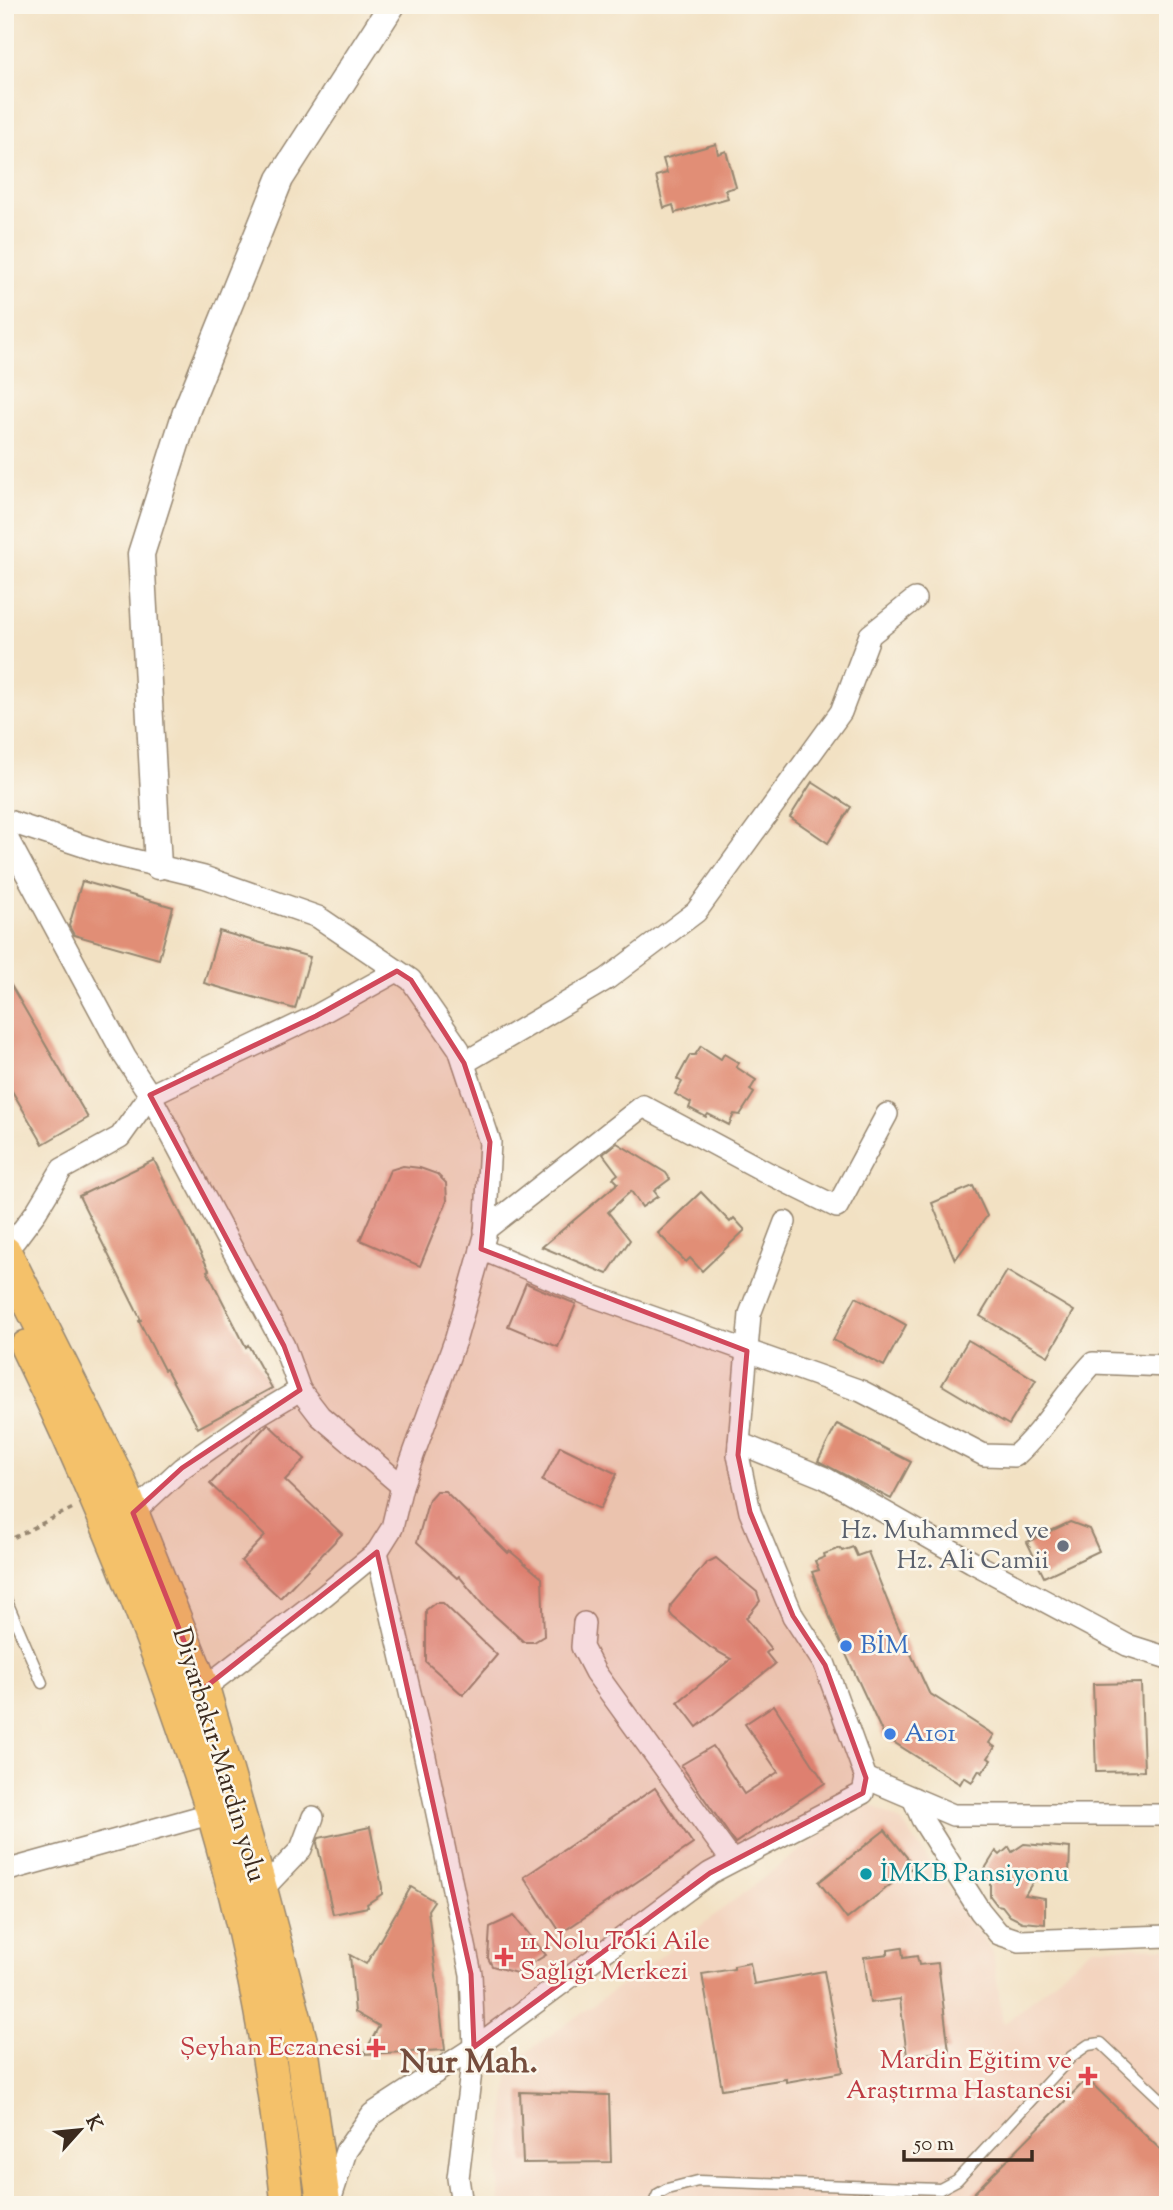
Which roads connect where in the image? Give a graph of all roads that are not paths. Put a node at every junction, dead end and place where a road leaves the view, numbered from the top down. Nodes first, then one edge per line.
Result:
1 (392, 5) edge
2 (915, 600) dead end
3 (5, 820) edge
4 (5, 834) edge
5 (158, 866) junction
6 (397, 971) junction
7 (464, 1063) junction
8 (150, 1094) junction
9 (887, 1114) dead end
10 (785, 1222) dead end
11 (483, 1239) junction
12 (5, 1251) edge
13 (5, 1304) edge
14 (747, 1351) junction
15 (1168, 1366) edge
16 (300, 1390) junction
17 (739, 1443) junction
18 (402, 1486) junction
19 (133, 1513) junction
20 (377, 1552) junction
21 (5, 1597) edge
22 (584, 1623) dead end
23 (1168, 1658) edge
24 (41, 1683) dead end
25 (203, 1689) junction
26 (866, 1778) junction
27 (913, 1798) junction
28 (213, 1812) junction
29 (1168, 1815) edge
30 (313, 1817) dead end
31 (733, 1861) junction
32 (5, 1871) edge
33 (261, 1891) junction
34 (1168, 1936) edge
35 (474, 2047) junction
36 (1168, 2106) edge
37 (288, 2205) edge
38 (326, 2205) edge
39 (462, 2205) edge
40 (653, 2205) edge

1 - 5 street
2 - 7 street
3 - 5 street
4 - 8 street
5 - 6 street
6 - 7 street
6 - 8 street
7 - 11 street
8 - 12 street
8 - 16 street
9 - 11 street
10 - 14 street
11 - 14 street
11 - 18 street
12 - 19 highway, Diyarbakır-Mardin yolu
13 - 28 highway, Diyarbakır-Mardin yolu
14 - 15 street
14 - 17 street
16 - 18 street
16 - 19 street
17 - 23 street
17 - 26 street
18 - 20 street
19 - 25 highway, Diyarbakır-Mardin yolu
20 - 25 street
20 - 35 street
21 - 24 lane
22 - 31 street
25 - 33 highway, Diyarbakır-Mardin yolu
26 - 27 street
26 - 31 street
27 - 29 street
27 - 34 street
28 - 32 street
28 - 37 highway, Diyarbakır-Mardin yolu
30 - 33 street
31 - 35 street
33 - 38 highway, Diyarbakır-Mardin yolu
35 - 38 street
35 - 39 street
36 - 40 lane

